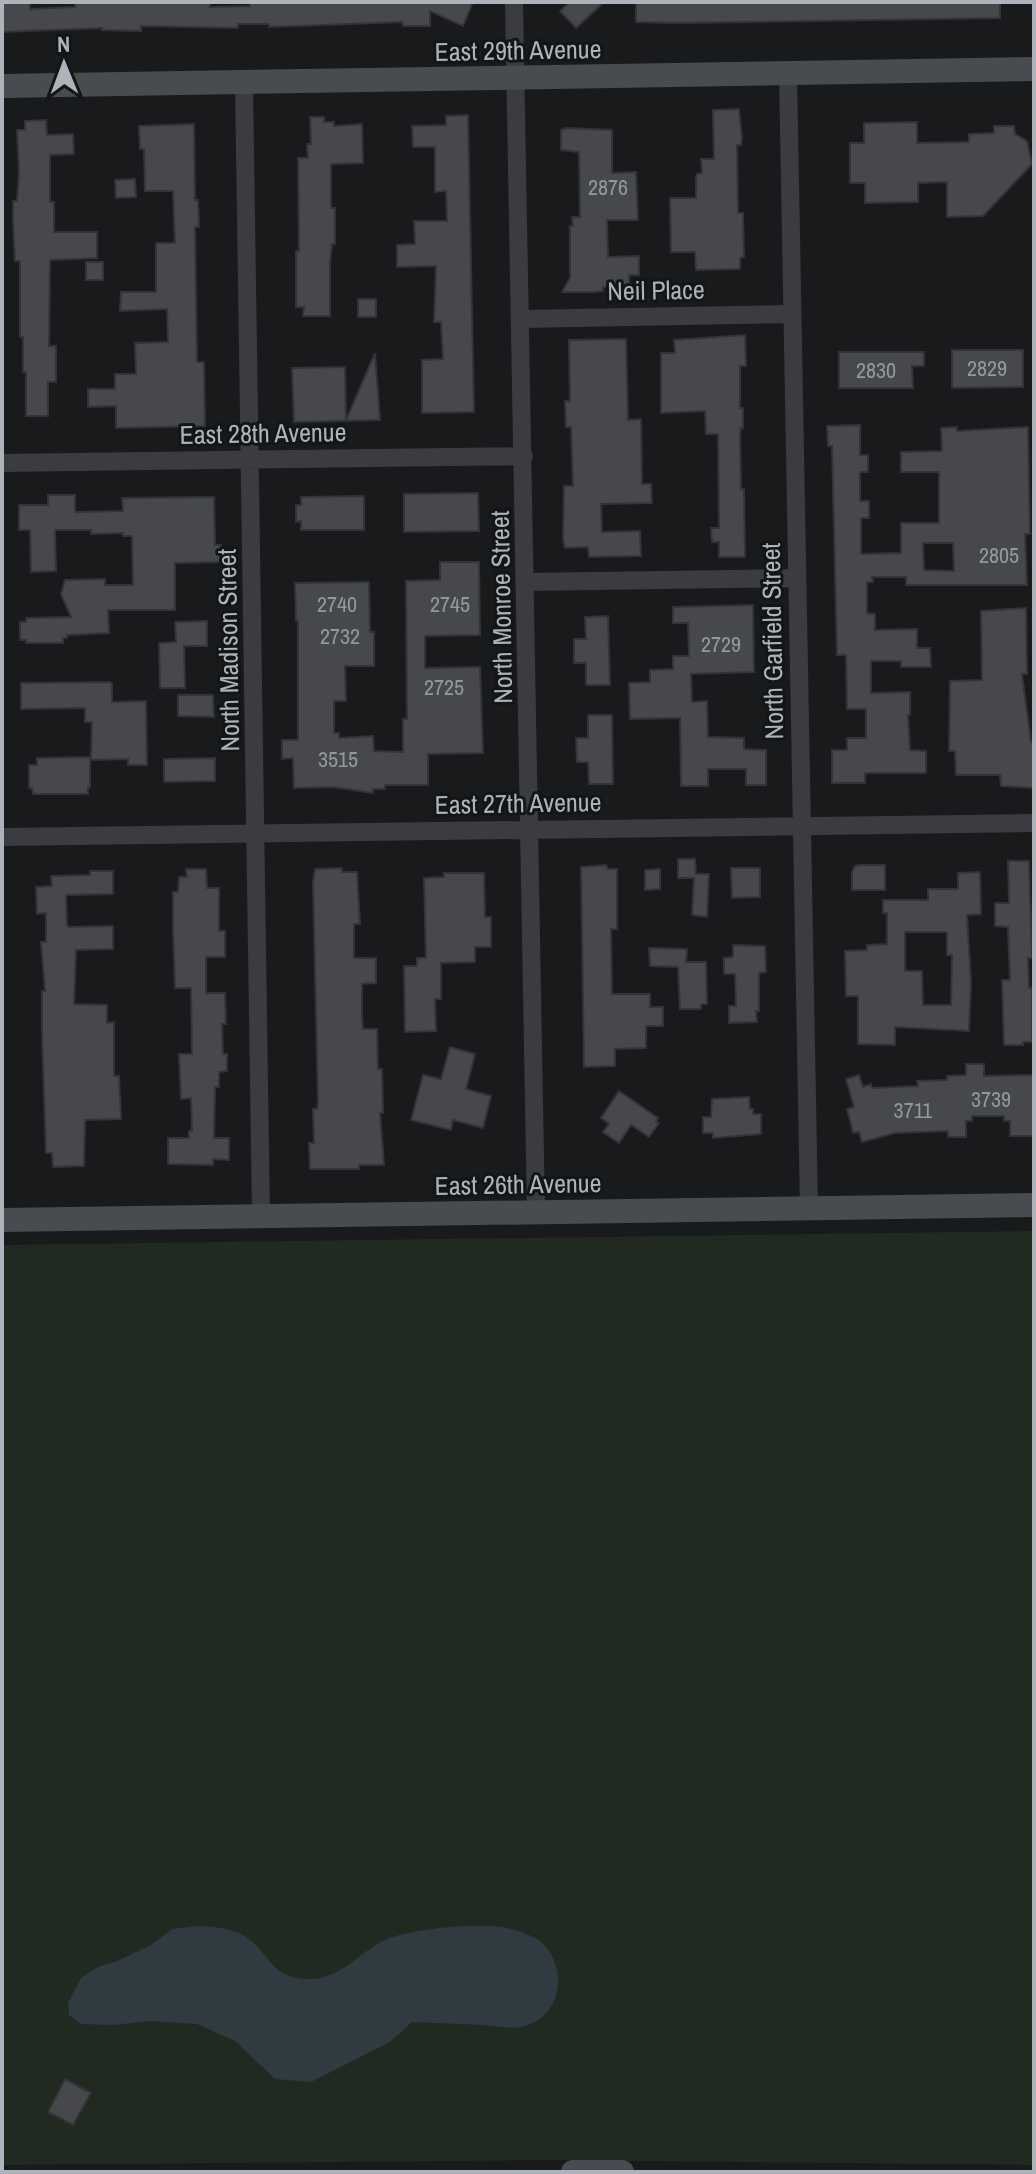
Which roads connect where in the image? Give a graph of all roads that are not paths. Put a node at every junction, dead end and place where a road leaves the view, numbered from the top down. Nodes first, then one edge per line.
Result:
1 (514, 2) edge
2 (1034, 69) edge
3 (788, 74) junction
4 (516, 78) junction
5 (244, 83) junction
6 (2, 86) edge
7 (792, 314) junction
8 (521, 319) junction
9 (524, 456) junction
10 (251, 459) junction
11 (2, 463) edge
12 (797, 578) junction
13 (526, 582) junction
14 (1034, 823) edge
15 (802, 825) junction
16 (530, 829) junction
17 (256, 834) junction
18 (2, 837) edge
19 (1034, 1205) edge
20 (809, 1208) junction
21 (536, 1212) junction
22 (261, 1216) junction
23 (2, 1220) edge
24 (573, 2172) edge
25 (622, 2172) edge

1 - 4 street, North Monroe Street
2 - 3 street, East 29th Avenue
3 - 4 street, East 29th Avenue
3 - 7 street, North Garfield Street
4 - 5 street, East 29th Avenue
4 - 8 street, North Monroe Street
5 - 6 street, East 29th Avenue
5 - 10 street, North Madison Street
7 - 8 street, Neil Place
7 - 12 street, North Garfield Street
8 - 9 street, North Monroe Street
9 - 10 street, East 28th Avenue
9 - 13 street, North Monroe Street
10 - 11 street, East 28th Avenue
10 - 17 street, North Madison Street
12 - 13 street
12 - 15 street, North Garfield Street
13 - 16 street, North Monroe Street
14 - 15 street, East 27th Avenue
15 - 16 street, East 27th Avenue
15 - 20 street, North Garfield Street
16 - 17 street, East 27th Avenue
16 - 21 street, North Monroe Street
17 - 18 street, East 27th Avenue
17 - 22 street, North Madison Street
19 - 20 street, East 26th Avenue
20 - 21 street, East 26th Avenue
21 - 22 street, East 26th Avenue
22 - 23 street, East 26th Avenue
24 - 25 street

